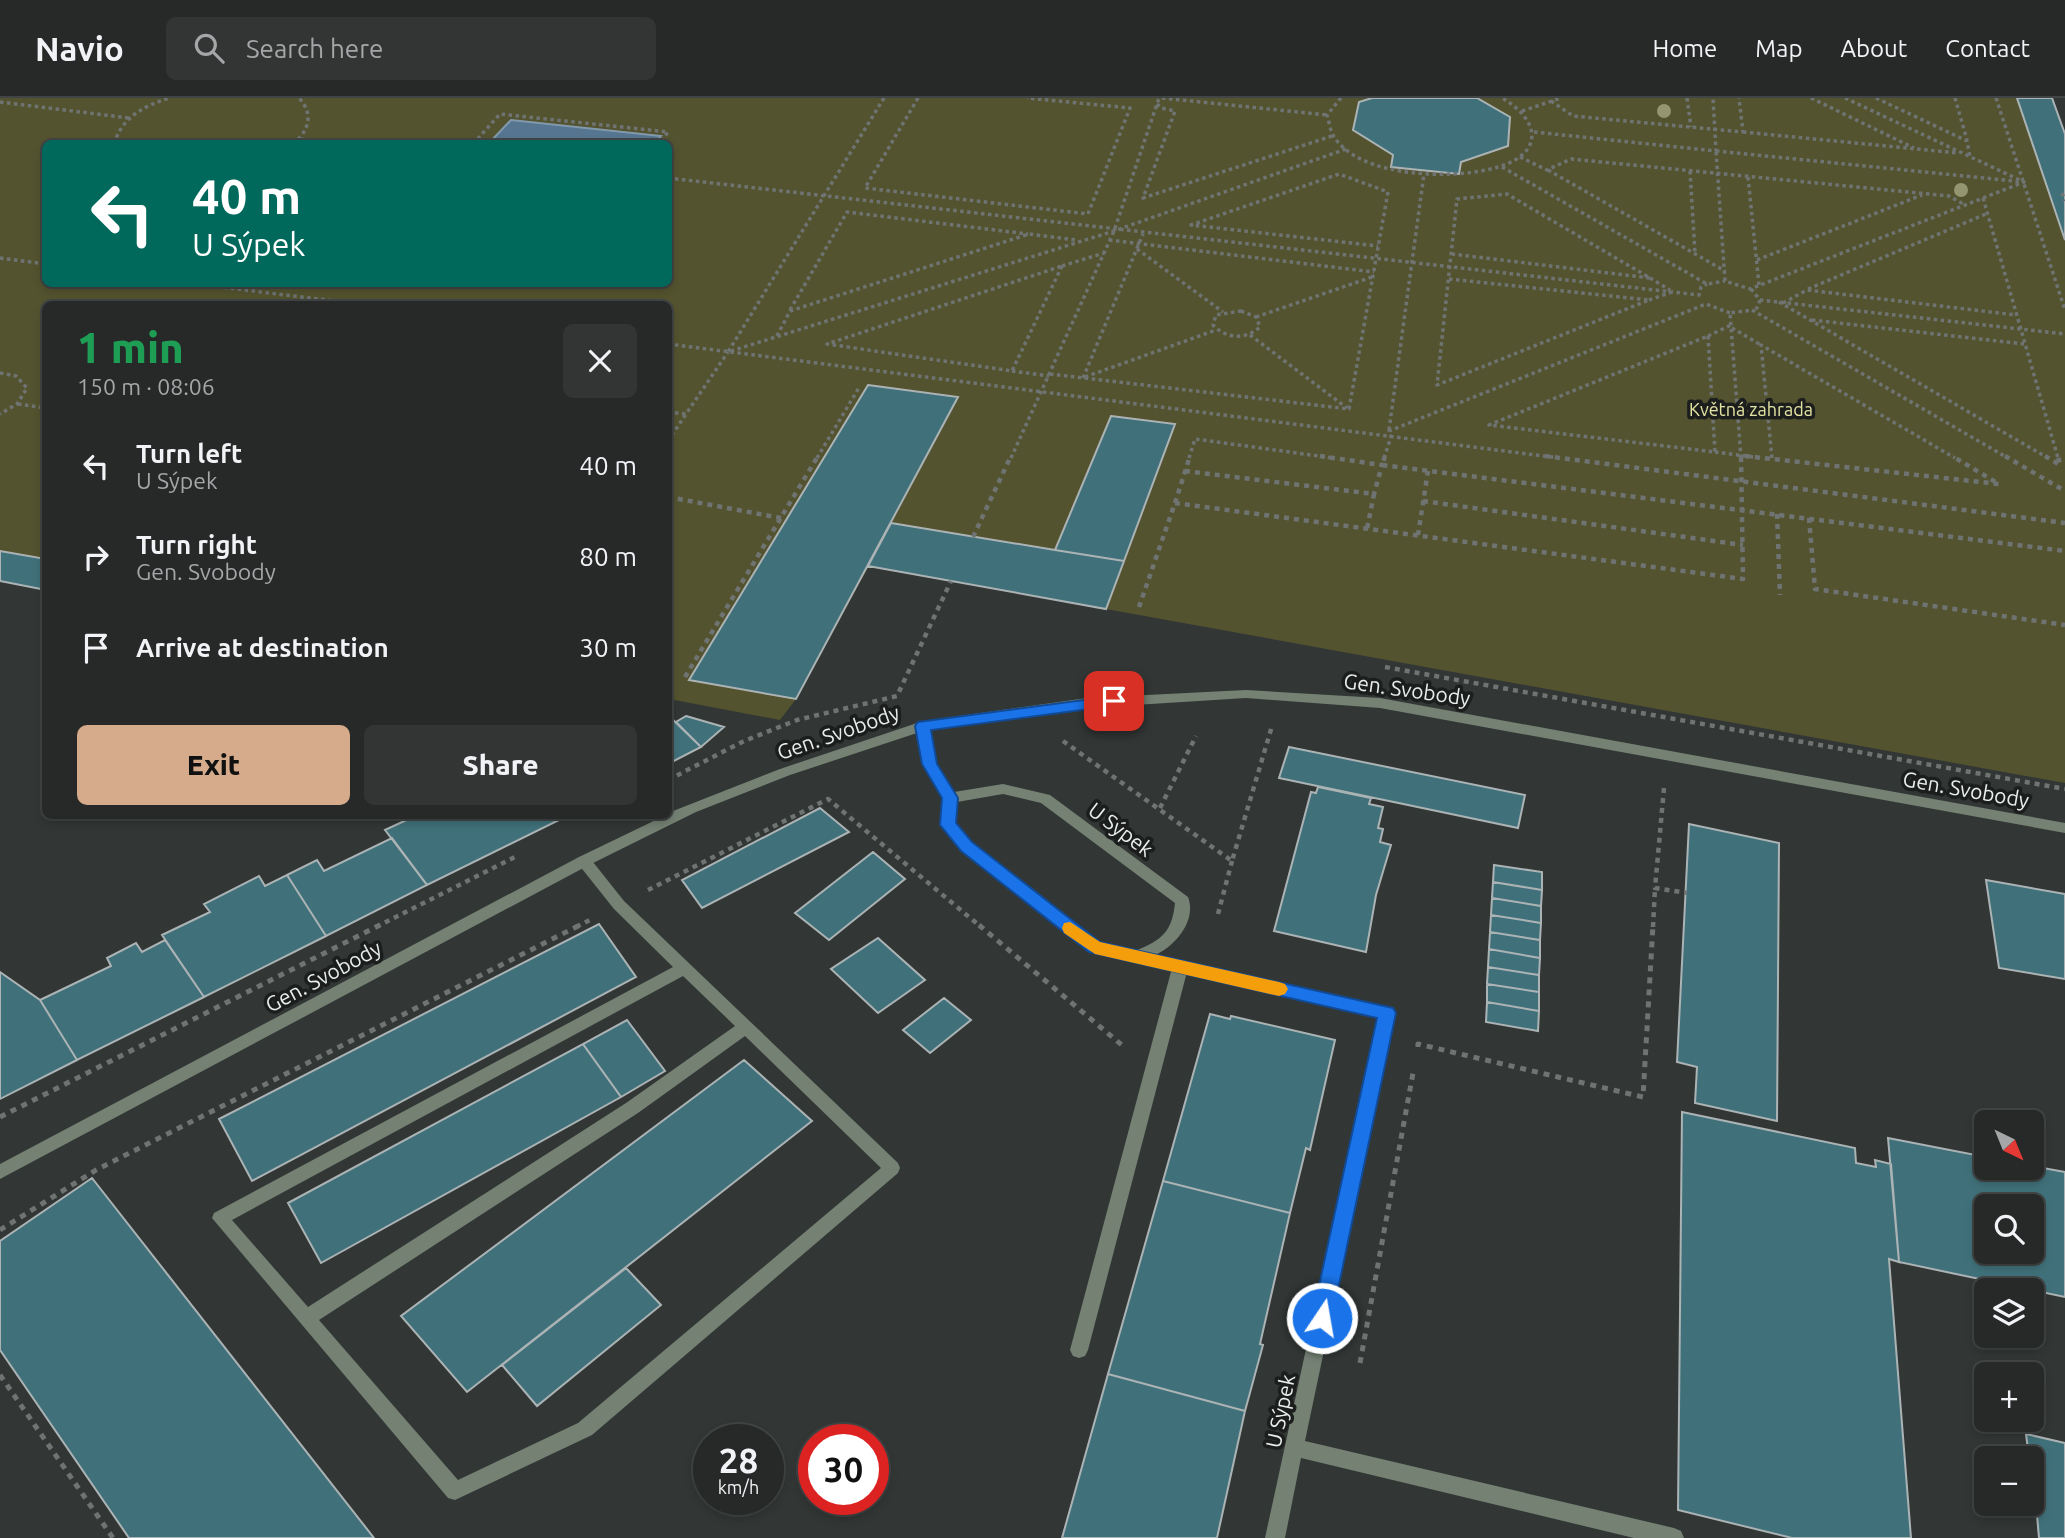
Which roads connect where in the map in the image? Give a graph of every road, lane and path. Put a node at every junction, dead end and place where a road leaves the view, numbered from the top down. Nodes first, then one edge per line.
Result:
1 (169, 98) edge
2 (299, 98) edge
3 (884, 98) edge
4 (918, 98) edge
5 (1027, 98) edge
6 (1161, 98) edge
7 (1341, 98) edge
8 (1511, 98) edge
9 (1561, 98) edge
10 (1687, 98) edge
11 (1713, 98) edge
12 (1740, 98) edge
13 (1811, 98) edge
14 (1845, 98) edge
15 (1876, 98) edge
16 (1955, 98) edge
17 (1996, 98) edge
18 (1504, 99) edge
19 (0, 102) edge
20 (1550, 102) junction
21 (1157, 104) junction
22 (1521, 111) junction
23 (1327, 115) junction
24 (129, 118) junction
25 (1691, 127) junction
26 (1715, 130) junction
27 (1534, 132) junction
28 (1742, 132) junction
29 (1332, 136) junction
30 (301, 139) joint
31 (115, 140) edge
32 (310, 140) edge
33 (477, 140) edge
34 (662, 140) edge
35 (1967, 141) junction
36 (1346, 149) junction
37 (1917, 149) junction
38 (1716, 151) junction
39 (1962, 153) junction
40 (1970, 157) junction
41 (1520, 158) junction
42 (1501, 167) junction
43 (1547, 170) junction
44 (1690, 171) junction
45 (1424, 174) junction
46 (1718, 174) junction
47 (1748, 177) junction
48 (672, 178) edge
49 (2024, 182) junction
50 (2062, 193) dead end
51 (1925, 194) junction
52 (822, 196) junction
53 (1983, 198) junction
54 (2065, 201) edge
55 (1966, 205) junction
56 (1986, 215) junction
57 (1114, 230) junction
58 (1029, 234) junction
59 (1143, 234) junction
60 (1109, 240) junction
61 (1081, 241) junction
62 (1139, 243) junction
63 (1378, 246) junction
64 (1137, 249) junction
65 (1104, 253) junction
66 (1452, 254) junction
67 (1695, 254) junction
68 (0, 258) edge
69 (1376, 258) junction
70 (1757, 260) junction
71 (1412, 262) junction
72 (42, 264) edge
73 (1062, 266) junction
74 (1451, 266) junction
75 (1725, 271) junction
76 (1373, 274) junction
77 (1650, 278) junction
78 (1449, 279) junction
79 (1725, 281) junction
80 (1707, 284) junction
81 (1759, 285) junction
82 (220, 287) edge
83 (1750, 289) junction
84 (1807, 290) junction
85 (1673, 292) junction
86 (1699, 295) junction
87 (1649, 300) junction
88 (1760, 300) junction
89 (335, 301) edge
90 (1781, 303) junction
91 (1706, 304) junction
92 (1752, 310) junction
93 (2065, 310) edge
94 (790, 311) junction
95 (1223, 312) junction
96 (1730, 313) junction
97 (2016, 315) junction
98 (1256, 317) junction
99 (1808, 319) junction
100 (1731, 327) junction
101 (2020, 329) junction
102 (1216, 330) junction
103 (2065, 334) edge
104 (1250, 335) junction
105 (1707, 336) junction
106 (776, 337) junction
107 (2024, 344) junction
108 (672, 345) edge
109 (1761, 345) junction
110 (728, 352) junction
111 (1012, 371) junction
112 (0, 373) edge
113 (1049, 375) junction
114 (1083, 378) junction
115 (860, 386) dead end
116 (1042, 392) junction
117 (17, 404) junction
118 (42, 407) edge
119 (1349, 409) junction
120 (672, 412) edge
121 (0, 414) edge
122 (686, 414) junction
123 (1390, 434) junction
124 (672, 435) edge
125 (1715, 452) junction
126 (1741, 456) junction
127 (1772, 459) junction
128 (1382, 465) junction
129 (2060, 465) junction
130 (2065, 468) edge
131 (1185, 471) junction
132 (1428, 471) junction
133 (1743, 482) junction
134 (2065, 491) edge
135 (1374, 494) junction
136 (672, 499) edge
137 (1423, 501) junction
138 (1175, 503) junction
139 (1742, 510) junction
140 (1777, 514) junction
141 (782, 518) junction
142 (1809, 519) junction
143 (2065, 523) edge
144 (1367, 529) junction
145 (1418, 536) junction
146 (973, 537) dead end
147 (1743, 545) junction
148 (2065, 551) edge
149 (951, 581) dead end
150 (1780, 595) dead end
151 (1139, 607) dead end
152 (2065, 625) edge
153 (1385, 667) dead end
154 (685, 677) dead end
155 (1273, 724) dead end
156 (923, 726) junction
157 (1196, 737) dead end
158 (1063, 741) dead end
159 (672, 778) edge
160 (1664, 784) dead end
161 (2065, 789) edge
162 (950, 798) junction
163 (1160, 808) junction
164 (672, 818) edge
165 (671, 819) edge
166 (2065, 828) edge
167 (525, 852) dead end
168 (584, 861) junction
169 (1655, 888) junction
170 (1687, 893) dead end
171 (619, 905) junction
172 (1134, 958) junction
173 (684, 968) junction
174 (1180, 968) junction
175 (745, 1027) junction
176 (1128, 1050) dead end
177 (1416, 1057) dead end
178 (1413, 1070) dead end
179 (0, 1117) edge
180 (0, 1172) edge
181 (0, 1230) edge
182 (306, 1318) junction
183 (1079, 1350) dead end
184 (1360, 1363) dead end
185 (0, 1375) edge
186 (1294, 1447) junction
187 (113, 1538) edge
188 (1275, 1538) edge
189 (1674, 1538) edge

1 - 24 path
2 - 30 path
3 - 52 path
4 - 5 path
6 - 21 path
6 - 23 path
7 - 23 path
8 - 18 path
9 - 20 path
10 - 25 path
11 - 26 path
12 - 28 path
13 - 37 path
14 - 39 path
15 - 35 path
16 - 35 path
17 - 49 path
18 - 22 path
19 - 24 path
20 - 22 path
20 - 25 path
21 - 29 path
21 - 57 path
22 - 27 path
23 - 29 path
24 - 31 path
25 - 26 path
26 - 28 path
26 - 38 path
27 - 38 path
27 - 41 path
28 - 37 path
29 - 36 path
30 - 32 path
33 - 34 path
35 - 40 path
36 - 45 path
36 - 57 path
37 - 39 path
38 - 46 path
38 - 49 path
39 - 40 path
40 - 49 path
41 - 42 path
41 - 43 path
42 - 45 path
42 - 80 path
43 - 44 path
43 - 67 path
44 - 46 path
44 - 67 path
45 - 71 path
46 - 47 path
46 - 75 path
47 - 51 path
47 - 70 path
48 - 52 path
49 - 53 path
49 - 93 path
50 - 54 path
51 - 55 path
51 - 70 path
52 - 57 path
52 - 110 path
53 - 55 path
53 - 56 path
55 - 81 path
56 - 84 path
56 - 97 path
57 - 59 path
57 - 60 path
57 - 61 path
58 - 61 path
58 - 94 path
58 - 94 path
59 - 62 path
59 - 69 path
60 - 62 path
60 - 65 path
61 - 106 path
62 - 64 path
62 - 76 path
63 - 63 path
63 - 69 path
64 - 95 path
64 - 114 path
65 - 73 path
65 - 113 path
66 - 74 path
66 - 77 path
66 - 77 path
67 - 75 path
68 - 72 path
69 - 71 path
69 - 76 path
70 - 81 path
71 - 74 path
71 - 123 path
73 - 111 path
73 - 111 path
74 - 78 path
74 - 85 path
75 - 79 path
76 - 98 path
76 - 119 path
77 - 85 path
78 - 87 path
78 - 87 path
79 - 80 path
79 - 83 path
80 - 86 path
81 - 83 path
82 - 89 path
83 - 88 path
84 - 90 path
84 - 97 path
85 - 86 path
85 - 87 path
86 - 91 path
88 - 90 path
88 - 92 path
90 - 99 path
90 - 101 path
91 - 96 path
91 - 123 path
92 - 96 path
92 - 134 path
94 - 106 path
95 - 98 path
95 - 102 path
96 - 100 path
97 - 101 path
98 - 104 path
99 - 107 path
99 - 129 path
100 - 105 path
100 - 109 path
100 - 126 path
101 - 103 path
101 - 107 path
102 - 104 path
102 - 114 path
104 - 119 path
105 - 125 path
105 - 125 path
106 - 110 path
107 - 129 path
108 - 110 path
109 - 127 path
109 - 127 path
110 - 116 path
110 - 122 path
111 - 113 path
112 - 117 path
113 - 114 path
113 - 116 path
114 - 119 path
115 - 141 path
116 - 123 path
116 - 146 path
117 - 118 path
117 - 121 path
120 - 122 path
122 - 124 path
123 - 128 path
123 - 133 path
125 - 126 path
126 - 127 path
126 - 133 path
128 - 131 path
128 - 132 path
128 - 135 path
129 - 130 path
131 - 135 path
131 - 138 path
132 - 137 path
132 - 139 path
133 - 139 path
133 - 143 path
135 - 144 path
136 - 141 path
137 - 145 path
137 - 147 path
138 - 144 path
138 - 151 path
139 - 140 path
139 - 147 path
140 - 142 path
140 - 150 path
141 - 154 path
142 - 148 path
142 - 152 path
144 - 145 path
145 - 147 path
149 - 159 path
153 - 161 path
155 - 163 path
156 - 162 street, U Sýpek
156 - 164 street, Gen. Svobody
156 - 166 street, Gen. Svobody
157 - 163 path
158 - 163 path
160 - 169 path
162 - 172 street, U Sýpek
162 - 172 street, U Sýpek
165 - 168 street, Gen. Svobody
167 - 179 path
168 - 171 street
168 - 180 street, Gen. Svobody
169 - 170 path
169 - 177 path
171 - 173 street
171 - 176 path
171 - 181 path
172 - 174 street, U Sýpek
173 - 175 street
173 - 182 street
174 - 183 street
174 - 186 street, U Sýpek
175 - 182 street
175 - 182 street
178 - 184 path
185 - 187 path
186 - 188 street, U Sýpek
186 - 189 street

